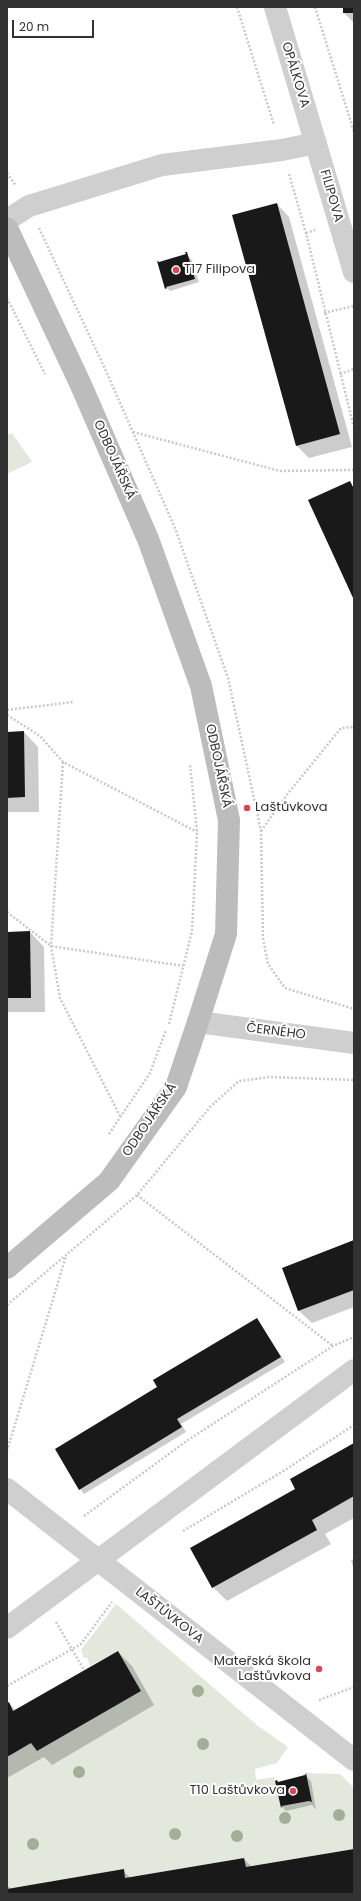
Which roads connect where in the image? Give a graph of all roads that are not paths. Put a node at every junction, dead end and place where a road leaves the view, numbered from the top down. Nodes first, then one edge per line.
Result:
1 (275, 7) edge
2 (316, 143) junction
3 (7, 220) edge
4 (7, 228) edge
5 (354, 272) edge
6 (198, 1022) junction
7 (354, 1043) edge
8 (7, 1268) edge
9 (354, 1370) edge
10 (7, 1489) edge
11 (97, 1560) junction
12 (7, 1628) edge
13 (354, 1760) edge

1 - 2 street, OPÁLKOVA
2 - 3 street
2 - 5 street, FILIPOVA
4 - 6 street, ODBOJÁŘSKÁ
6 - 7 street, ČERNÉHO
6 - 8 street, ODBOJÁŘSKÁ
9 - 11 street
10 - 11 street, LAŠTŮVKOVA
11 - 12 street
11 - 13 street, LAŠTŮVKOVA

